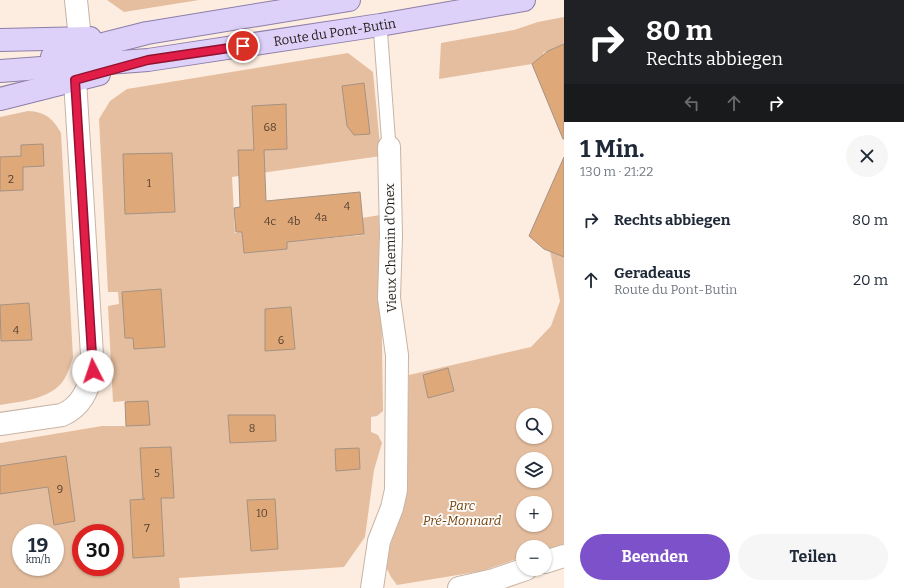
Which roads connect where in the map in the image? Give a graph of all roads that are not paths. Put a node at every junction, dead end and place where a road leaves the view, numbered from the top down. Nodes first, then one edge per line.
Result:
1 (76, 0) edge
2 (349, 0) edge
3 (524, 0) edge
4 (380, 25) junction
5 (147, 33) junction
6 (80, 38) junction
7 (0, 40) edge
8 (148, 60) junction
9 (0, 70) edge
10 (75, 80) junction
11 (0, 99) edge
12 (389, 147) joint
13 (0, 424) edge
14 (564, 556) edge
15 (552, 560) edge
16 (516, 572) edge
17 (372, 588) edge
18 (459, 588) edge

1 - 6 street
2 - 5 main road, Route du Pont-Butin
3 - 4 main road, Route du Pont-Butin
4 - 8 main road, Route du Pont-Butin
4 - 12 lane, Vieux Chemin d'Onex
5 - 6 main road
5 - 9 main road, Route du Pont-Butin
6 - 7 main road
8 - 9 main road, Route du Pont-Butin
8 - 10 main road
10 - 11 main road
10 - 13 street
12 - 17 street, Vieux Chemin d'Onex
14 - 15 street
16 - 18 street

